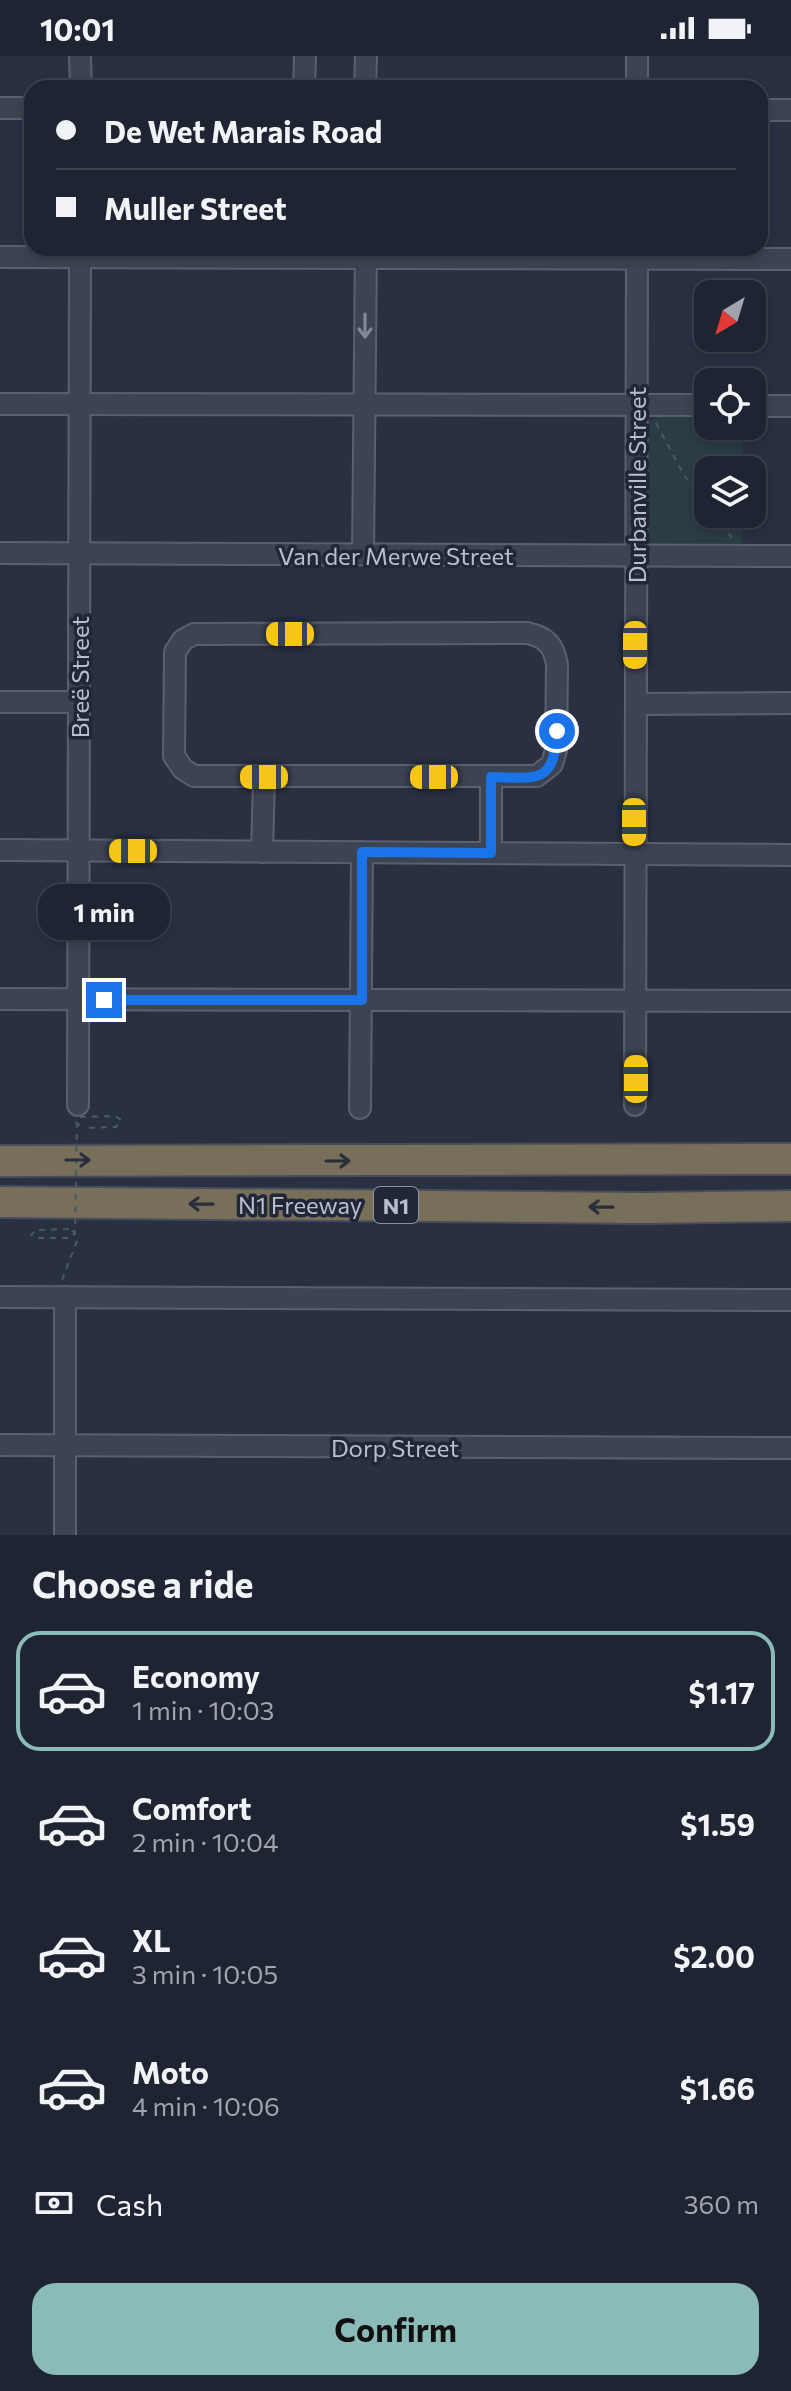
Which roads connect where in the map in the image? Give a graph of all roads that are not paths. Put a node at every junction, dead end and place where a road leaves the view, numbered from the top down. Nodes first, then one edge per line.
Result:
1 (80, 56) edge
2 (305, 56) edge
3 (366, 56) edge
4 (637, 56) edge
5 (81, 80) edge
6 (304, 80) edge
7 (365, 80) edge
8 (637, 80) edge
9 (0, 108) edge
10 (24, 108) edge
11 (768, 110) edge
12 (791, 110) edge
13 (24, 256) edge
14 (80, 256) edge
15 (366, 256) edge
16 (637, 256) edge
17 (699, 256) edge
18 (0, 257) edge
19 (791, 259) edge
20 (0, 404) edge
21 (79, 405) junction
22 (694, 405) edge
23 (365, 406) junction
24 (642, 406) junction
25 (766, 406) edge
26 (791, 406) edge
27 (0, 553) edge
28 (77, 553) junction
29 (363, 554) junction
30 (791, 556) edge
31 (635, 557) junction
32 (0, 702) edge
33 (79, 702) junction
34 (791, 703) edge
35 (636, 704) junction
36 (264, 777) junction
37 (491, 777) junction
38 (0, 850) edge
39 (78, 851) junction
40 (262, 852) junction
41 (362, 852) junction
42 (491, 853) junction
43 (634, 854) junction
44 (791, 855) edge
45 (0, 999) edge
46 (77, 999) junction
47 (362, 1000) junction
48 (636, 1001) junction
49 (791, 1001) edge
50 (78, 1105) dead end
51 (635, 1105) dead end
52 (360, 1108) dead end
53 (791, 1142) edge
54 (609, 1159) junction
55 (791, 1159) edge
56 (0, 1161) edge
57 (0, 1202) edge
58 (791, 1206) edge
59 (643, 1208) junction
60 (791, 1219) edge
61 (0, 1297) edge
62 (65, 1297) junction
63 (791, 1300) edge
64 (0, 1445) edge
65 (66, 1445) junction
66 (791, 1448) edge
67 (65, 1535) edge

1 - 5 street
2 - 6 street
3 - 7 street
4 - 8 street
9 - 10 street
11 - 12 street
13 - 18 street
14 - 21 street, Breë Street
15 -> 23 street
16 - 24 street, Durbanville Street
17 - 19 street
20 - 21 street
21 - 23 street
21 - 28 street, Breë Street
22 - 24 street
23 - 24 street
23 - 29 street
24 - 31 street, Durbanville Street
25 - 26 street
27 - 28 street, Van der Merwe Street
28 - 29 street, Van der Merwe Street
28 - 33 street, Breë Street
29 - 31 street, Van der Merwe Street
30 - 31 street, Van der Merwe Street
31 - 35 street, Durbanville Street
32 - 33 street
33 - 39 street, Breë Street
34 - 35 street
35 - 43 street, Durbanville Street
36 - 37 street
36 - 37 street
36 - 40 street
37 - 42 street
38 - 39 street
39 - 40 street
39 - 46 street, Breë Street
40 - 41 street
41 - 42 street
41 - 47 street
42 - 43 street
43 - 44 street
43 - 48 street, Durbanville Street
45 - 46 street
46 - 47 street
46 - 50 street, Breë Street
47 - 48 street
47 - 52 street
48 - 49 street
48 - 51 street, Durbanville Street
53 - 54 highway
54 - 55 highway, N1 Freeway / N1
56 -> 54 highway, N1 Freeway / N1
59 -> 57 highway, N1 Freeway / N1
58 - 59 highway, N1 Freeway / N1
59 - 60 highway
61 - 62 street
62 - 63 street
62 - 65 street
64 - 65 street, Dorp Street
65 - 66 street, Dorp Street
65 - 67 street

